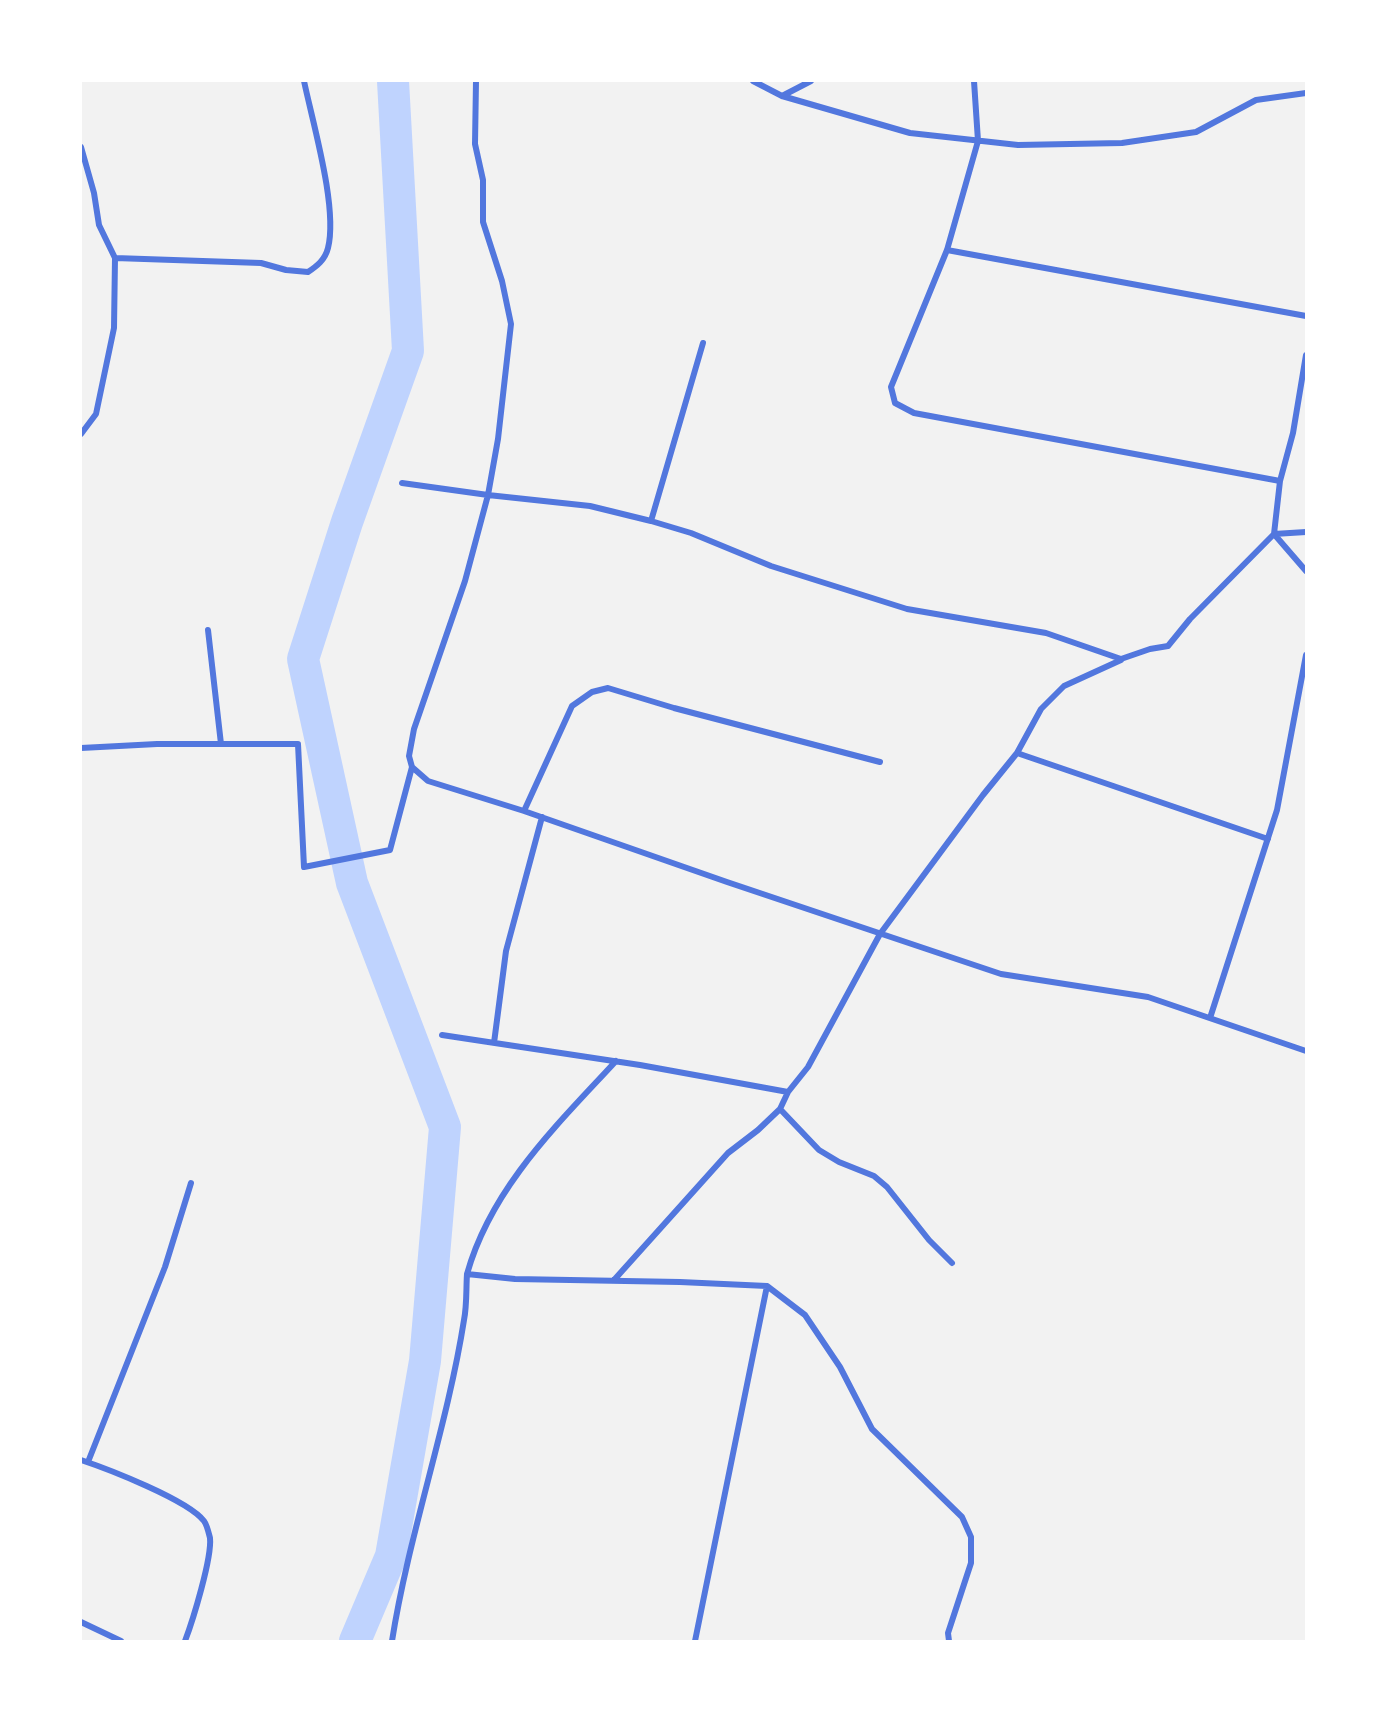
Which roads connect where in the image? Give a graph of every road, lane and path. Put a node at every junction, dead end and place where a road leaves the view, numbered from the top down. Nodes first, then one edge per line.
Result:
1 (304, 81) edge
2 (476, 81) edge
3 (753, 81) edge
4 (811, 81) edge
5 (974, 81) edge
6 (1306, 93) edge
7 (782, 96) junction
8 (978, 141) junction
9 (81, 147) edge
10 (946, 250) junction
11 (115, 258) junction
12 (1306, 316) edge
13 (703, 343) dead end
14 (1306, 356) edge
15 (81, 434) edge
16 (1280, 481) junction
17 (402, 483) dead end
18 (488, 495) junction
19 (651, 521) junction
20 (1306, 532) edge
21 (1274, 534) junction
22 (1306, 571) edge
23 (208, 630) dead end
24 (1306, 655) edge
25 (1121, 659) junction
26 (221, 744) junction
27 (81, 748) edge
28 (1017, 753) junction
29 (880, 762) dead end
30 (412, 767) junction
31 (524, 811) junction
32 (542, 817) junction
33 (1268, 839) junction
34 (880, 934) junction
35 (1210, 1018) junction
36 (442, 1035) dead end
37 (494, 1043) junction
38 (1306, 1051) edge
39 (616, 1061) junction
40 (788, 1092) junction
41 (780, 1109) junction
42 (190, 1183) dead end
43 (952, 1263) dead end
44 (467, 1274) junction
45 (614, 1280) junction
46 (767, 1286) junction
47 (84, 1461) edge
48 (81, 1622) edge
49 (121, 1641) edge
50 (185, 1641) edge
51 (392, 1641) edge
52 (695, 1641) edge
53 (949, 1641) edge

1 - 11 street
2 - 18 street
3 - 7 street
4 - 7 street
5 - 8 street
6 - 8 street
7 - 8 street
8 - 10 street
9 - 11 street
10 - 12 street
10 - 16 street
11 - 15 street
13 - 19 street
14 - 16 street
16 - 21 street
17 - 18 street
18 - 19 street
18 - 30 street
19 - 25 street
20 - 21 street
21 - 22 street
21 - 25 street
23 - 26 street
24 - 33 street
25 - 28 street
26 - 27 street
26 - 30 street
28 - 33 street
28 - 34 street
29 - 31 street
30 - 31 street
31 - 32 street
32 - 34 street
32 - 37 street
33 - 35 street
34 - 35 street
34 - 40 street
35 - 38 street
36 - 37 street
37 - 39 street
39 - 40 street
39 - 44 street
40 - 41 street
41 - 43 street
41 - 45 street
42 - 47 street
44 - 45 street
44 - 51 street
45 - 46 street
46 - 52 street
46 - 53 street
47 - 50 street
48 - 49 street

